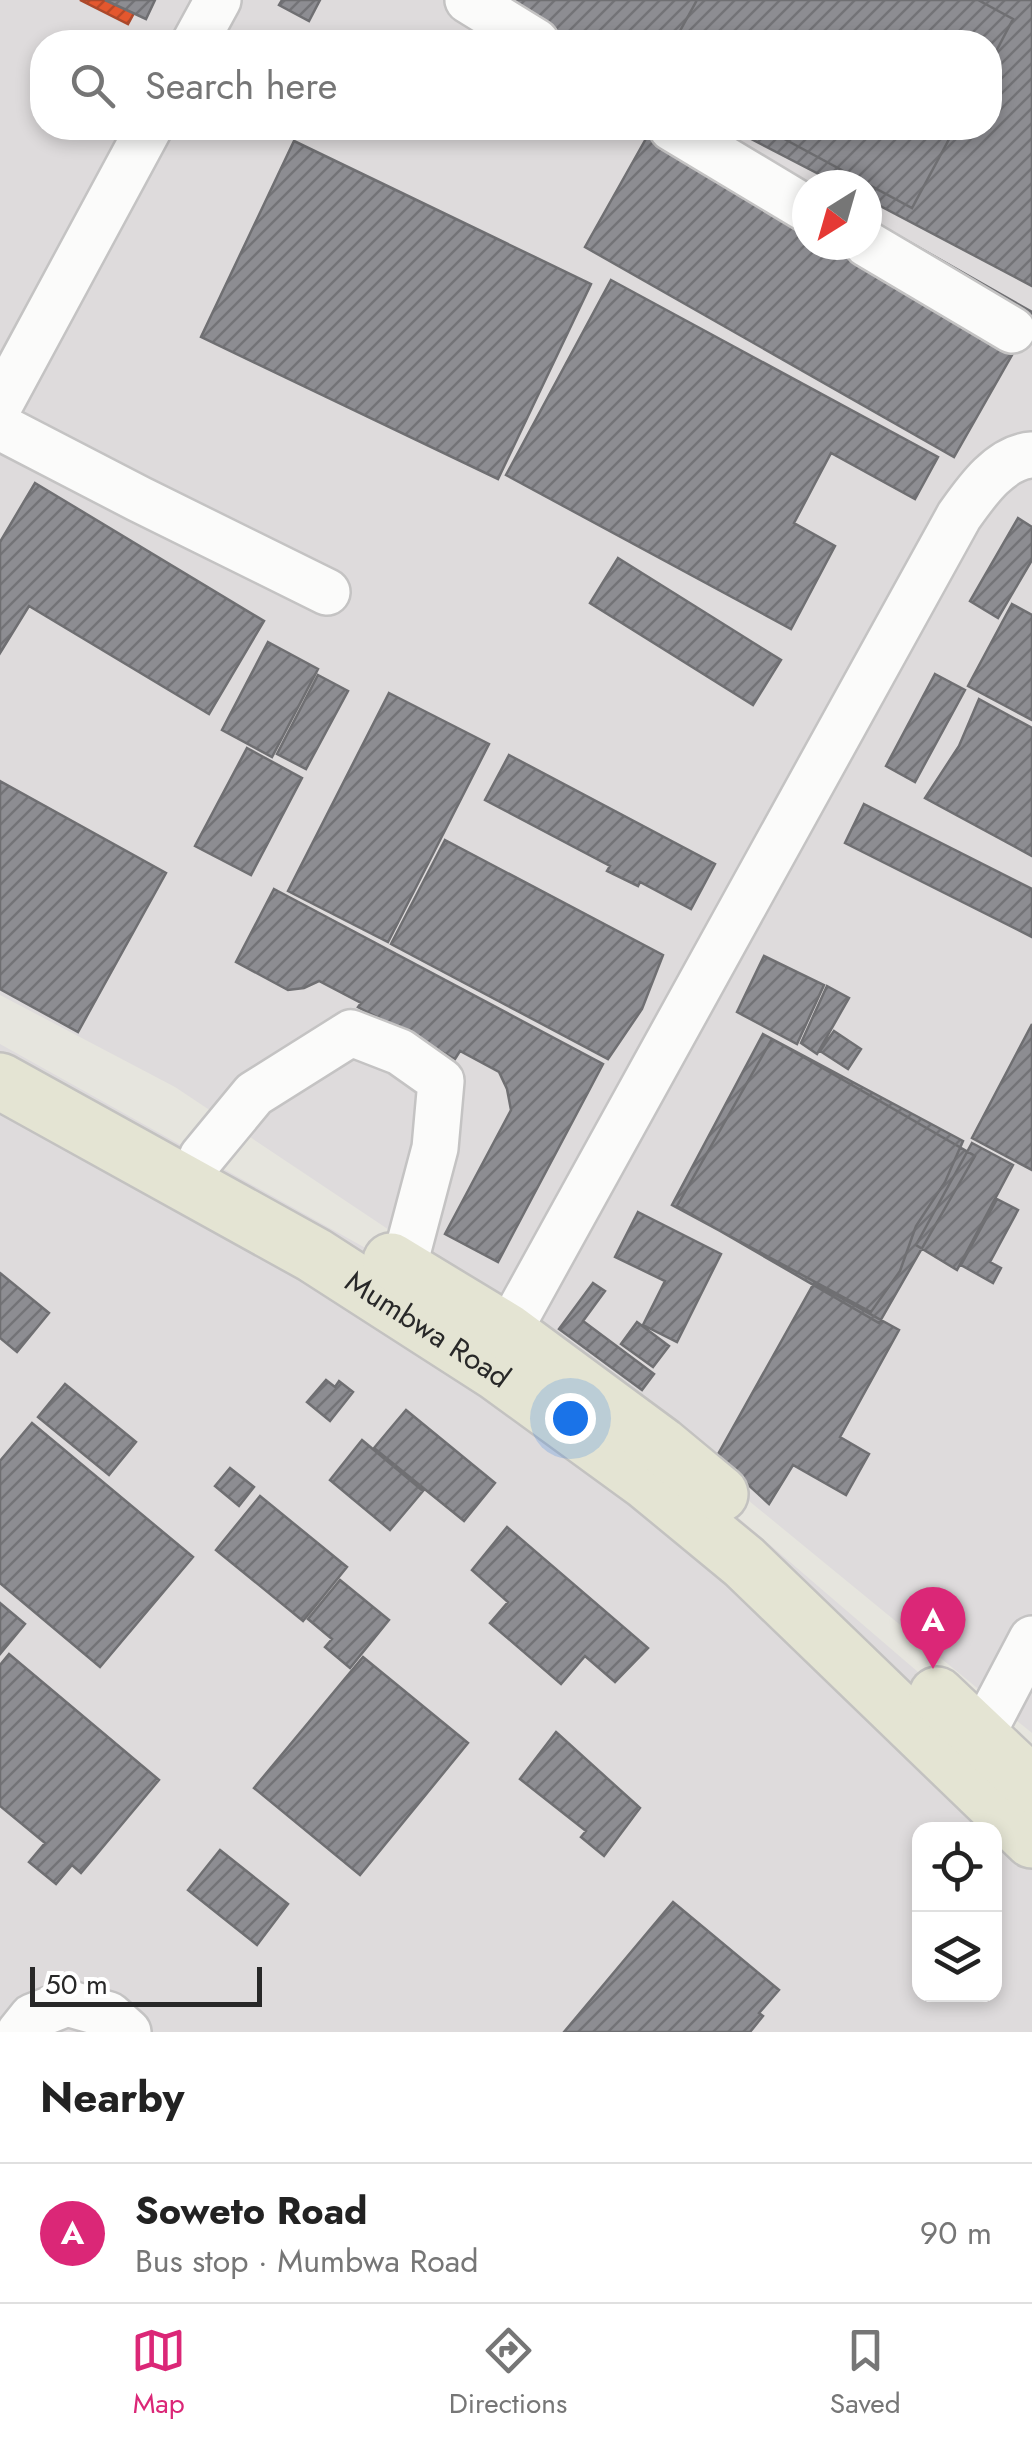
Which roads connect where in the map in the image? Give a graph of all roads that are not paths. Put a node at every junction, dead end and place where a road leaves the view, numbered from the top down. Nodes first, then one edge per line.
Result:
1 (218, 0) edge
2 (468, 0) edge
3 (202, 30) edge
4 (517, 30) edge
5 (143, 140) edge
6 (692, 140) edge
7 (792, 200) edge
8 (882, 253) edge
9 (1012, 330) dead end
10 (0, 404) edge
11 (0, 427) edge
12 (1032, 456) edge
13 (327, 592) dead end
14 (0, 1043) edge
15 (0, 1081) edge
16 (202, 1156) junction
17 (324, 1238) junction
18 (403, 1269) junction
19 (508, 1332) junction
20 (1032, 1639) edge
21 (970, 1753) junction
22 (1032, 1785) edge
23 (1032, 1840) edge
24 (20, 2032) edge
25 (128, 2032) edge

1 - 3 street
2 - 4 street
5 - 10 street
6 - 7 street
8 - 9 street
11 - 13 street
12 - 19 street
14 - 16 main road, Mumbwa Road
15 - 17 main road, Mumbwa Road
16 - 17 main road, Mumbwa Road
16 - 18 street
17 - 18 main road, Mumbwa Road
17 - 21 main road, Mumbwa Road
18 - 19 main road, Mumbwa Road
19 - 21 main road, Mumbwa Road
20 - 21 street
21 - 22 main road, Mumbwa Road
21 - 23 main road, Mumbwa Road
24 - 25 street

